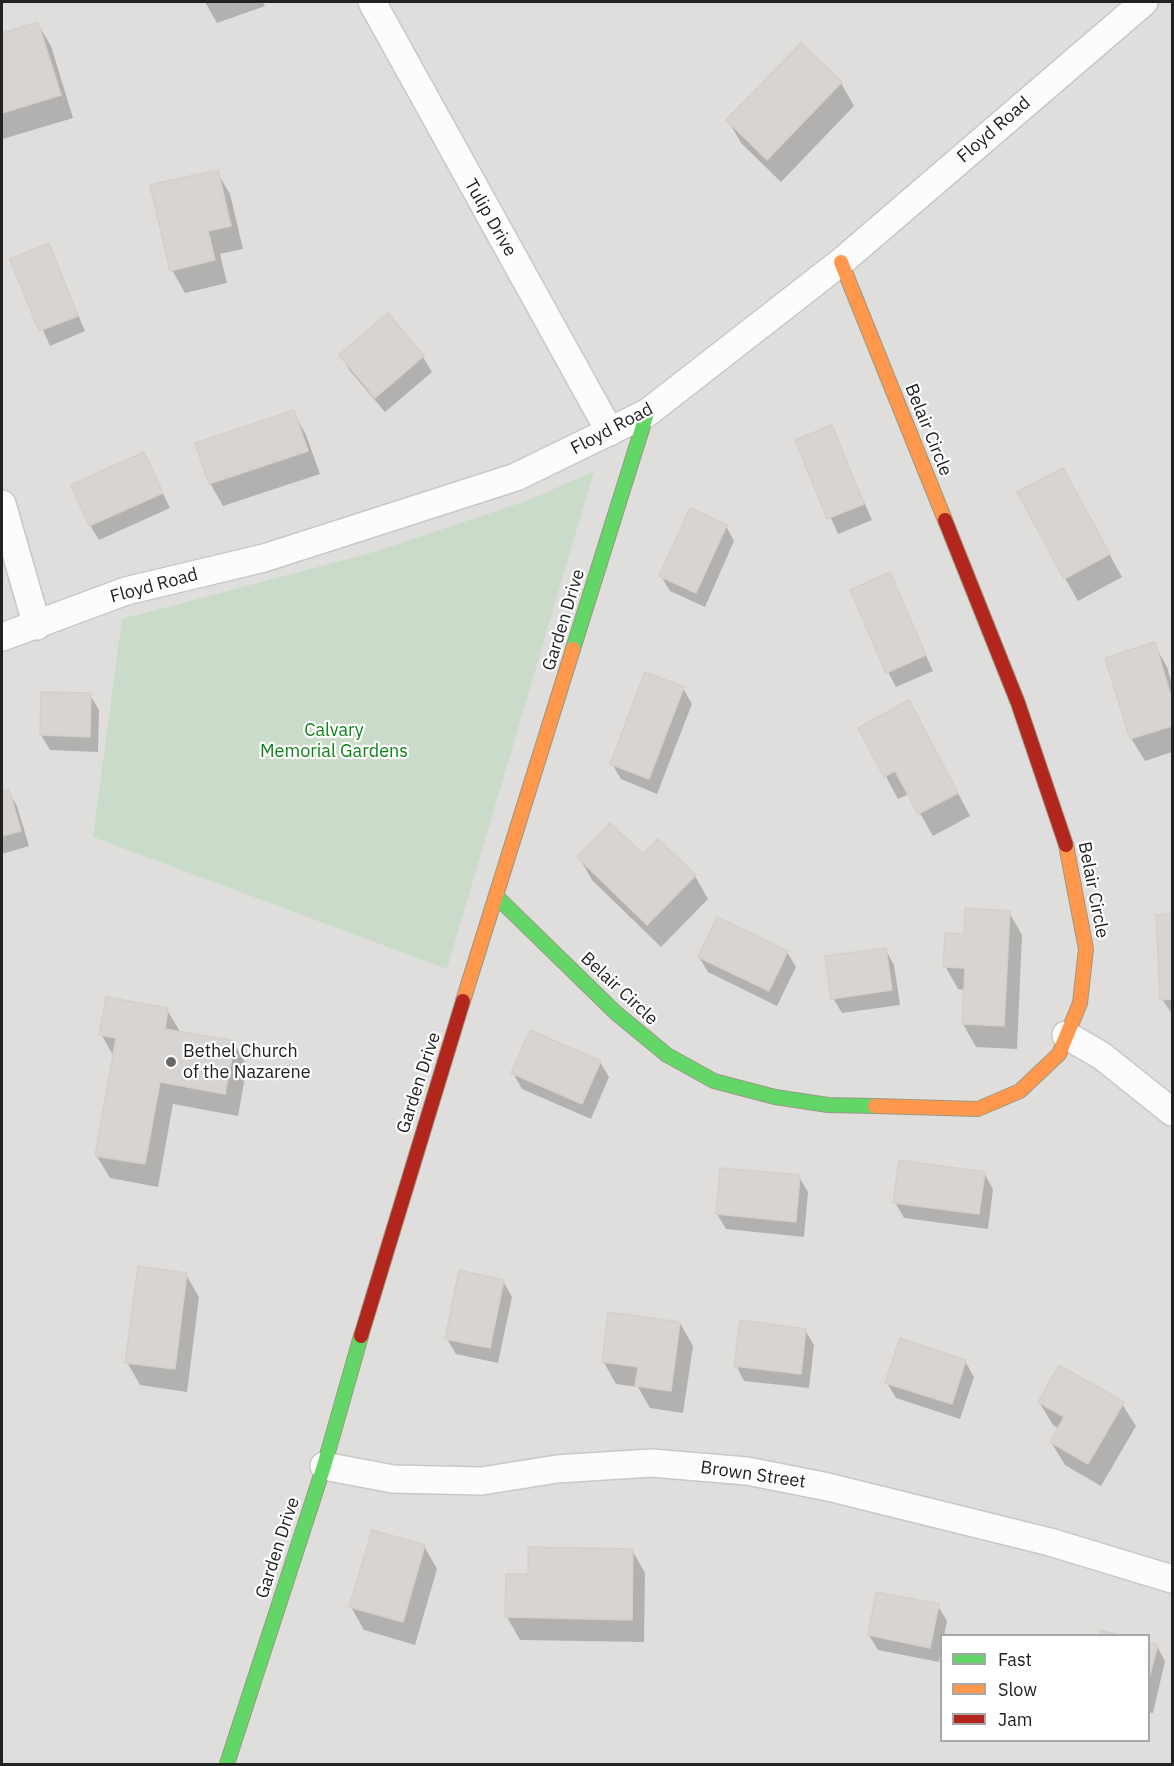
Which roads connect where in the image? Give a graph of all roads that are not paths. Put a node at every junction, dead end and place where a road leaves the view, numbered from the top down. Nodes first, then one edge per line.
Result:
1 (372, 2) edge
2 (1144, 2) edge
3 (841, 262) junction
4 (647, 413) junction
5 (610, 432) junction
6 (2, 504) edge
7 (37, 626) junction
8 (2, 637) edge
9 (497, 897) junction
10 (1066, 1035) junction
11 (1173, 1112) edge
12 (324, 1466) junction
13 (1173, 1579) edge
14 (226, 1764) edge

1 - 5 street, Tulip Drive
2 - 3 street, Floyd Road
3 - 4 street, Floyd Road
3 - 10 street, Belair Circle
4 - 5 street, Floyd Road
4 - 9 street, Garden Drive
5 - 7 street, Floyd Road
6 - 7 street
7 - 8 street, Floyd Road
9 - 10 street, Belair Circle
9 - 12 street, Garden Drive
10 - 11 street
12 - 13 street, Brown Street
12 - 14 street, Garden Drive

